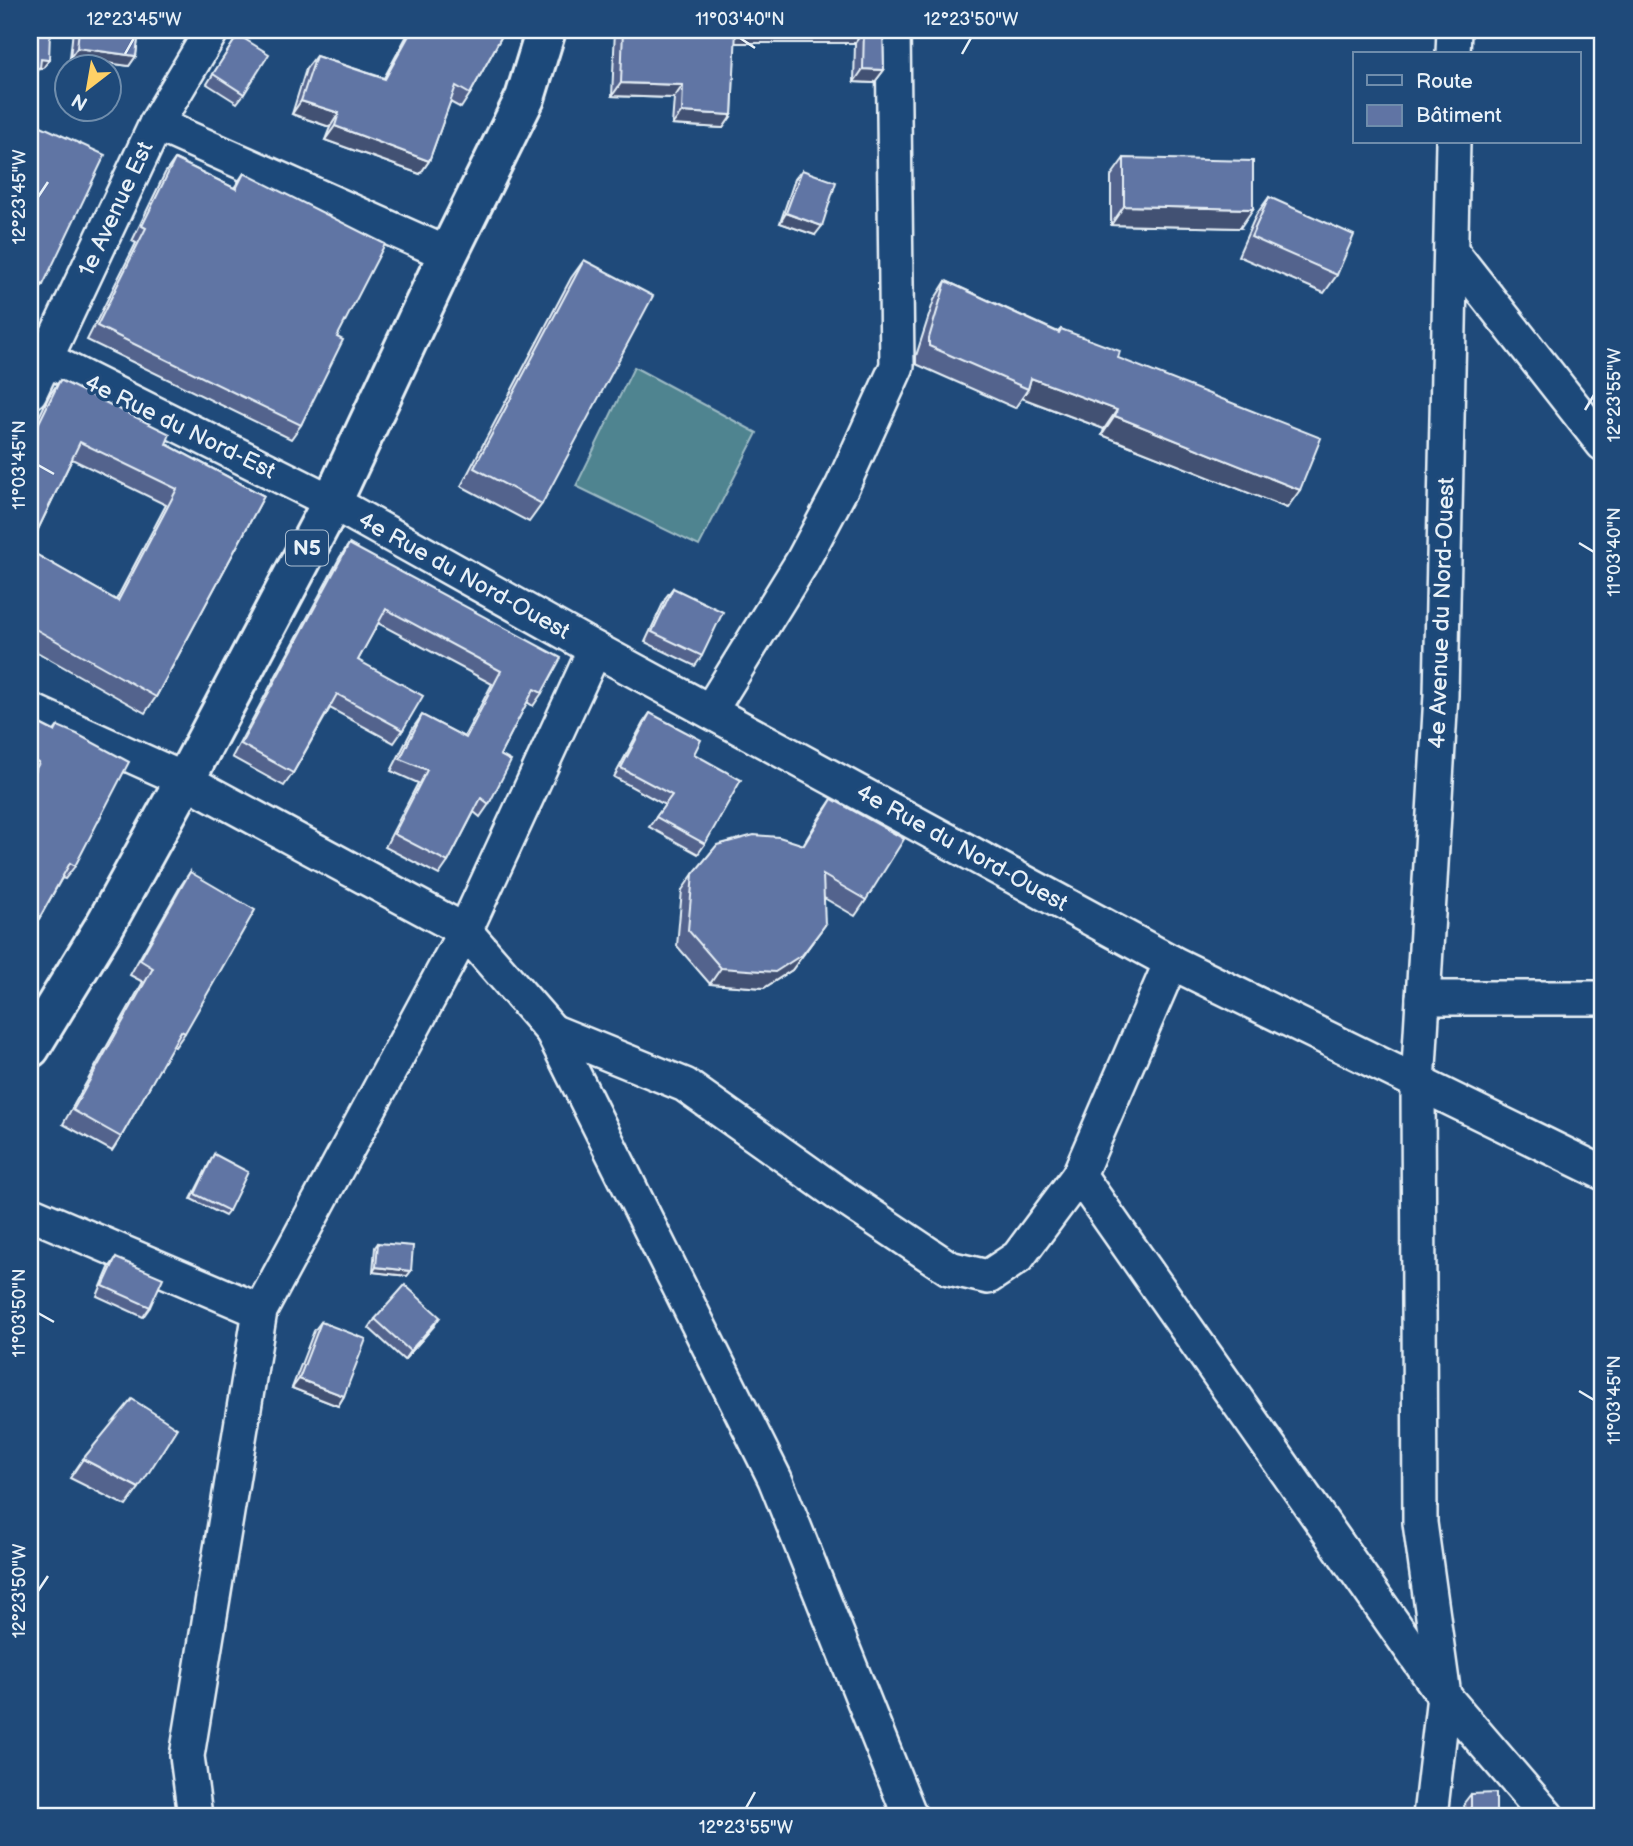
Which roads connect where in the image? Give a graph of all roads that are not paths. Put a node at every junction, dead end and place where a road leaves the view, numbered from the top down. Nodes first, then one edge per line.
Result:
1 (212, 30) edge
2 (546, 30) edge
3 (893, 30) edge
4 (1454, 30) edge
5 (1453, 52) edge
6 (156, 124) junction
7 (1453, 144) edge
8 (1452, 252) junction
9 (447, 254) junction
10 (38, 355) edge
11 (30, 392) edge
12 (1603, 444) edge
13 (332, 502) junction
14 (596, 649) junction
15 (30, 710) edge
16 (710, 711) junction
17 (185, 780) junction
18 (465, 931) junction
19 (1171, 962) junction
20 (1423, 998) junction
21 (1603, 998) edge
22 (552, 1031) junction
23 (30, 1048) edge
24 (1418, 1084) junction
25 (1603, 1173) edge
26 (1079, 1175) junction
27 (30, 1213) edge
28 (260, 1311) junction
29 (1444, 1696) junction
30 (195, 1816) edge
31 (910, 1816) edge
32 (1430, 1816) edge
33 (1548, 1816) edge

1 - 6 street, 1e Avenue Est
2 - 9 highway, N5
3 - 16 street
4 - 5 street
6 - 9 street
6 - 10 street, 1e Avenue Est
7 - 8 street, 4e Avenue du Nord-Ouest
8 - 12 street
8 - 20 street, 4e Avenue du Nord-Ouest
9 - 13 highway, N5
10 - 11 street, 1e Avenue Est
10 - 13 street, 4e Rue du Nord-Est
13 - 14 street, 4e Rue du Nord-Ouest
13 - 17 highway, N5
14 - 16 street, 4e Rue du Nord-Ouest
14 - 18 street
15 - 17 street
16 - 19 street, 4e Rue du Nord-Ouest
17 - 18 street
17 - 23 highway, N5
18 - 22 street
18 - 28 street
19 - 24 street, 4e Rue du Nord-Ouest
19 - 26 street
20 - 21 street
20 - 24 street, 4e Avenue du Nord-Ouest
22 - 26 street
22 - 31 street
24 - 25 street, 4e Rue du Nord-Ouest
24 - 29 street, 4e Avenue du Nord-Ouest
26 - 29 street
27 - 28 street
28 - 30 street
29 - 32 street, 4e Avenue du Nord-Ouest
29 - 33 street

